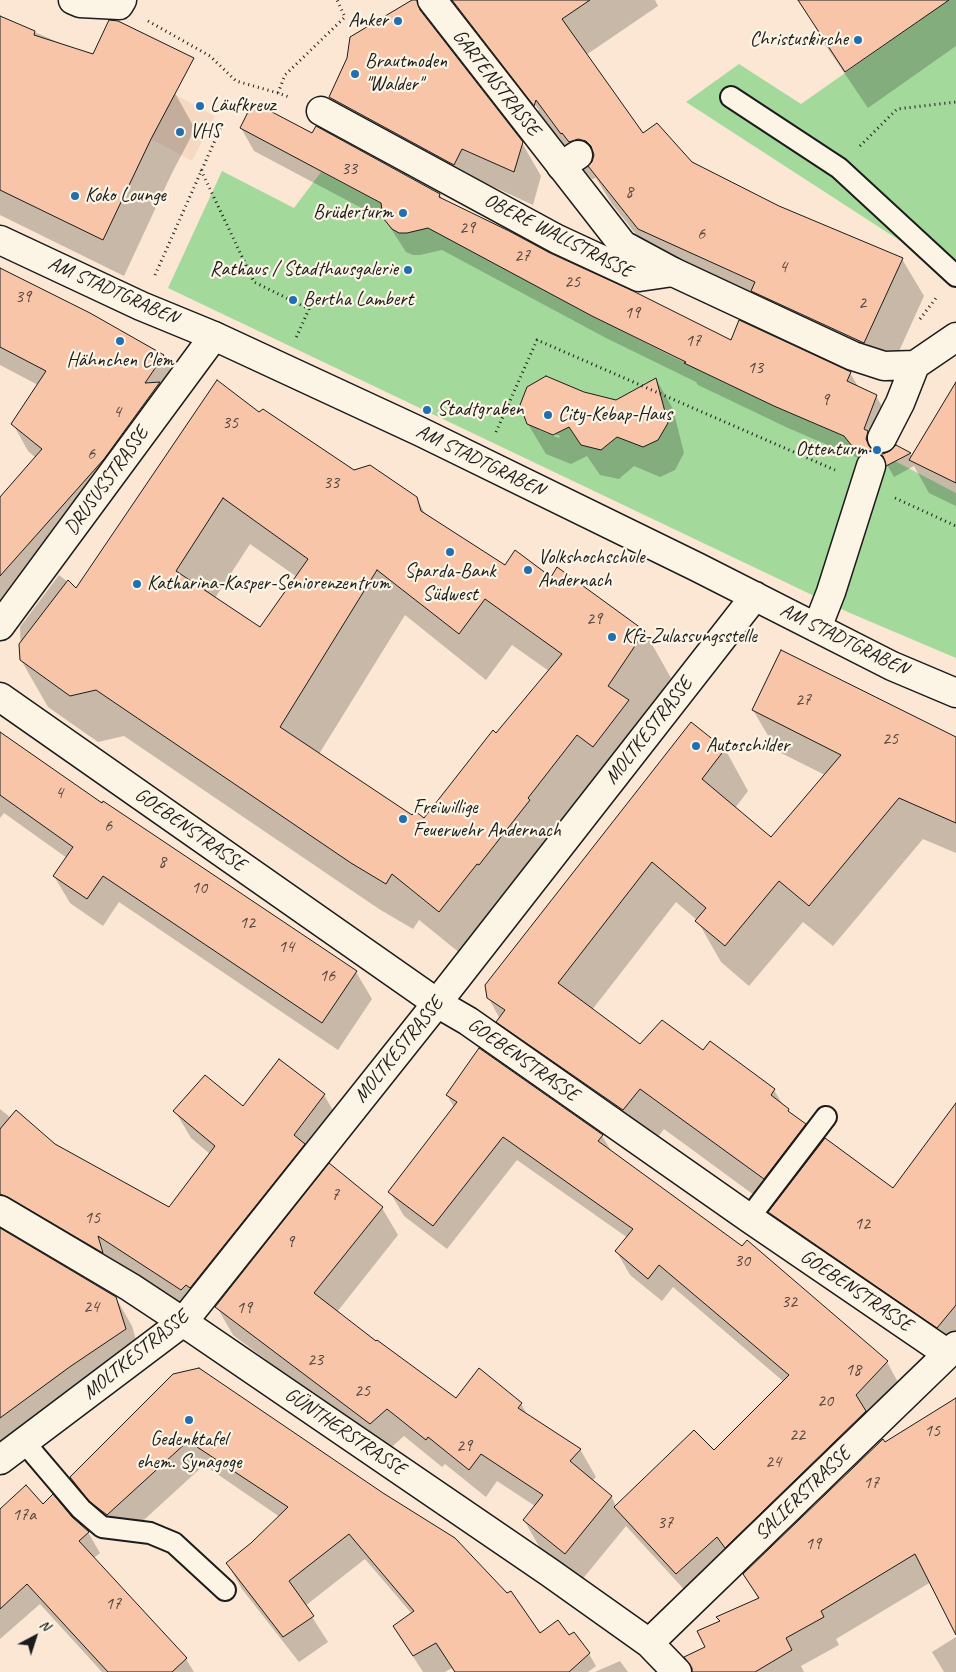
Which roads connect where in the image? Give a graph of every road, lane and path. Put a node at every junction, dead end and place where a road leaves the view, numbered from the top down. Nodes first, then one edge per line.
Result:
1 (73, 0) edge
2 (337, 0) edge
3 (432, 0) edge
4 (120, 2) edge
5 (278, 93) junction
6 (731, 97) dead end
7 (956, 102) edge
8 (321, 111) joint
9 (224, 120) dead end
10 (856, 150) dead end
11 (201, 170) junction
12 (0, 240) edge
13 (159, 265) dead end
14 (673, 272) junction
15 (956, 276) edge
16 (309, 309) dead end
17 (214, 336) junction
18 (956, 337) edge
19 (915, 365) junction
20 (882, 438) dead end
21 (482, 461) junction
22 (868, 475) junction
23 (956, 526) edge
24 (755, 596) junction
25 (0, 626) edge
26 (817, 628) junction
27 (956, 693) edge
28 (0, 697) edge
29 (437, 1003) junction
30 (826, 1117) dead end
31 (0, 1210) edge
32 (749, 1218) junction
33 (183, 1322) junction
34 (952, 1350) edge
35 (24, 1442) junction
36 (0, 1460) edge
37 (225, 1590) dead end
38 (650, 1643) junction
39 (677, 1672) edge

1 - 4 street
2 - 5 path
3 - 14 street, GARTENSTRASSE
4 - 5 path
5 - 8 path
6 - 15 lane
7 - 10 path
8 - 14 street, OBERE WALLSTRASSE
9 - 11 path
11 - 13 path
11 - 16 path
12 - 17 street, AM STADTGRABEN
14 - 19 street
17 - 21 street, AM STADTGRABEN
17 - 25 street, DRUSUSSTRASSE
18 - 19 street
19 - 20 street
21 - 22 path
21 - 24 street, AM STADTGRABEN
22 - 23 path
22 - 26 street
24 - 26 street, AM STADTGRABEN
24 - 29 street, MOLTKESTRASSE
26 - 27 street, AM STADTGRABEN
28 - 29 street, GOEBENSTRASSE
29 - 32 street, GOEBENSTRASSE
29 - 33 street, MOLTKESTRASSE
30 - 32 lane
31 - 33 street, GÜNTHERSTRASSE
32 - 34 street, GOEBENSTRASSE
33 - 35 street, MOLTKESTRASSE
33 - 38 street, GÜNTHERSTRASSE
34 - 38 street, SALIERSTRASSE
35 - 36 street, MOLTKESTRASSE
35 - 37 lane
38 - 39 street, GÜNTHERSTRASSE

